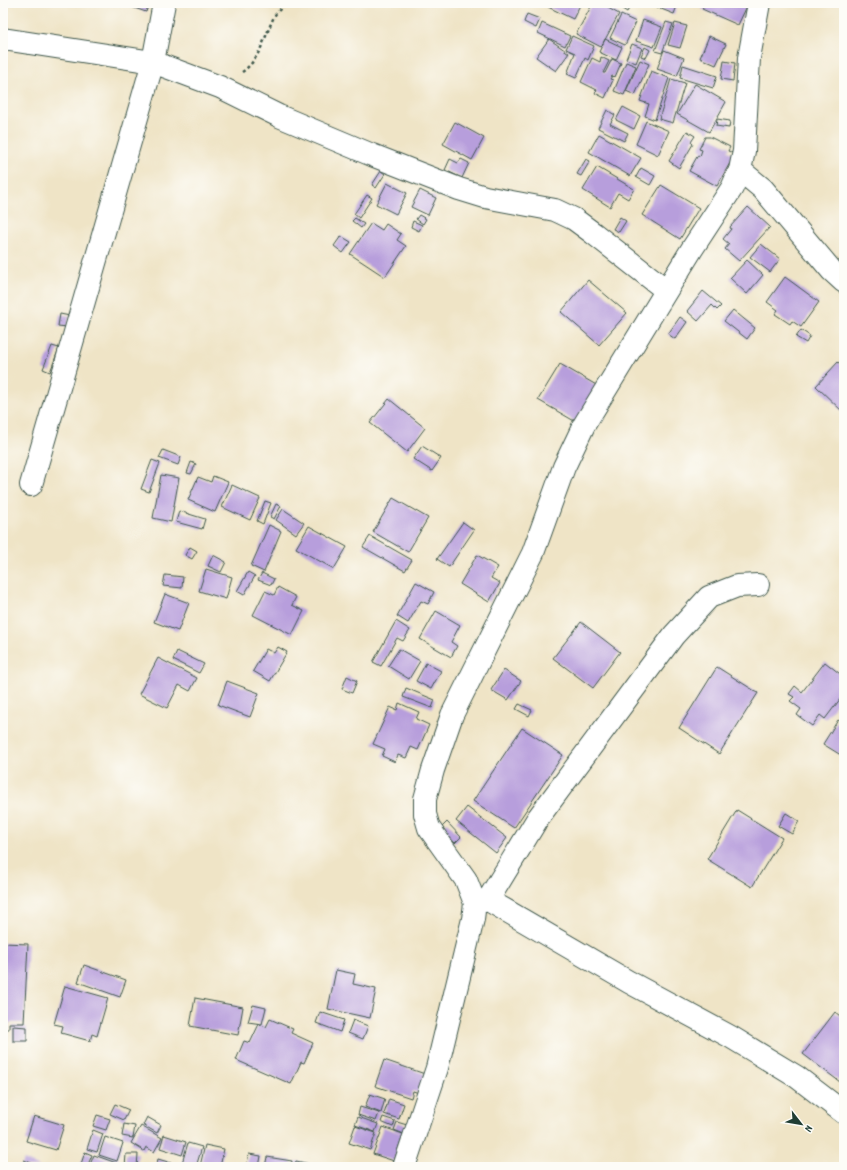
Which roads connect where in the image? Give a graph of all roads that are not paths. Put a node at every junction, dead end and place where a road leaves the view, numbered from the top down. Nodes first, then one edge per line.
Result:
1 (164, 3) edge
2 (758, 3) edge
3 (3, 39) edge
4 (152, 62) junction
5 (740, 170) junction
6 (844, 282) edge
7 (666, 290) junction
8 (31, 485) dead end
9 (758, 585) dead end
10 (481, 902) junction
11 (844, 1113) edge
12 (404, 1167) edge

1 - 4 street
2 - 5 street
3 - 4 street
4 - 7 street
4 - 8 street
5 - 6 street
5 - 7 street
7 - 10 street
9 - 10 street
10 - 11 street
10 - 12 street

